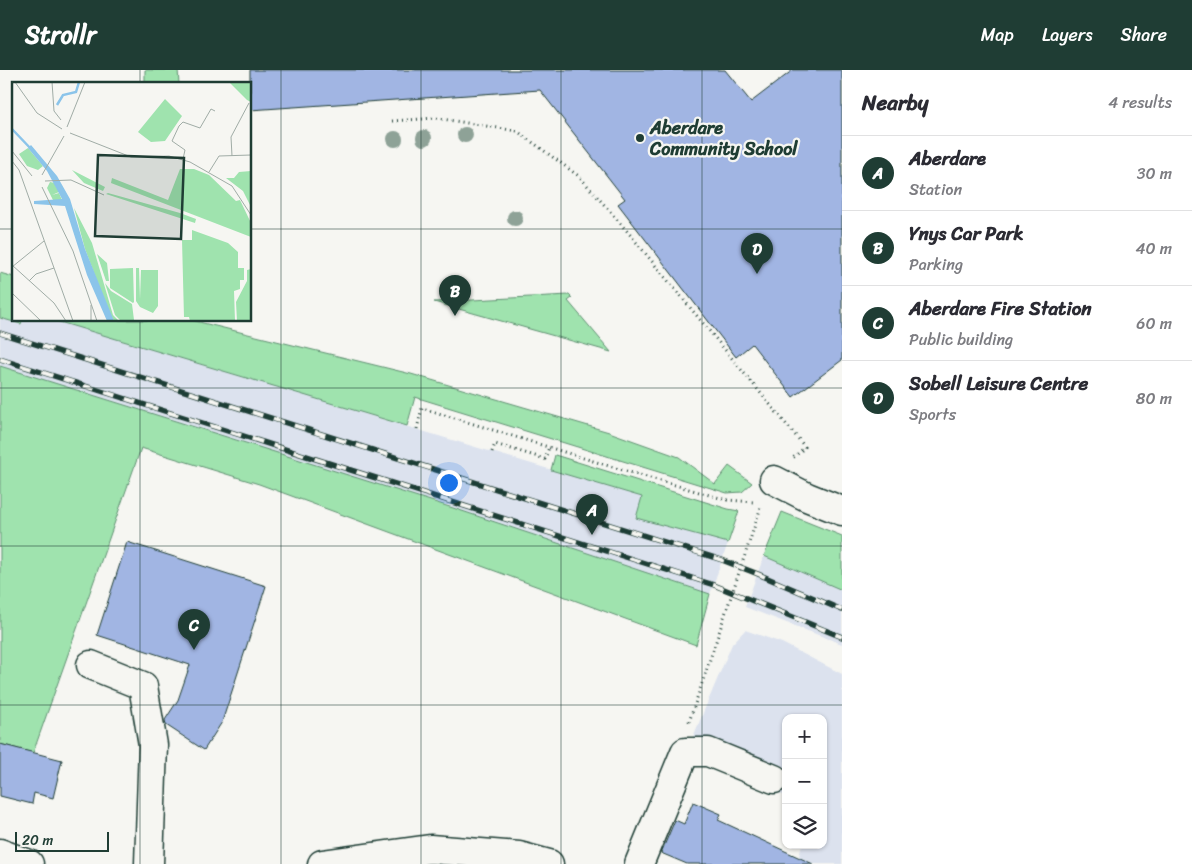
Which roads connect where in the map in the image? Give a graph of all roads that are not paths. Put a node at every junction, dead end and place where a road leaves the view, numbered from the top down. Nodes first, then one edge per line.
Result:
1 (774, 480) dead end
2 (842, 511) edge
3 (91, 665) dead end
4 (774, 779) dead end
5 (2, 857) edge
6 (29, 864) edge
7 (149, 864) edge
8 (322, 864) edge
9 (549, 864) edge
10 (639, 864) edge

1 - 2 street
3 - 7 street
4 - 10 street
5 - 6 street
8 - 9 street

